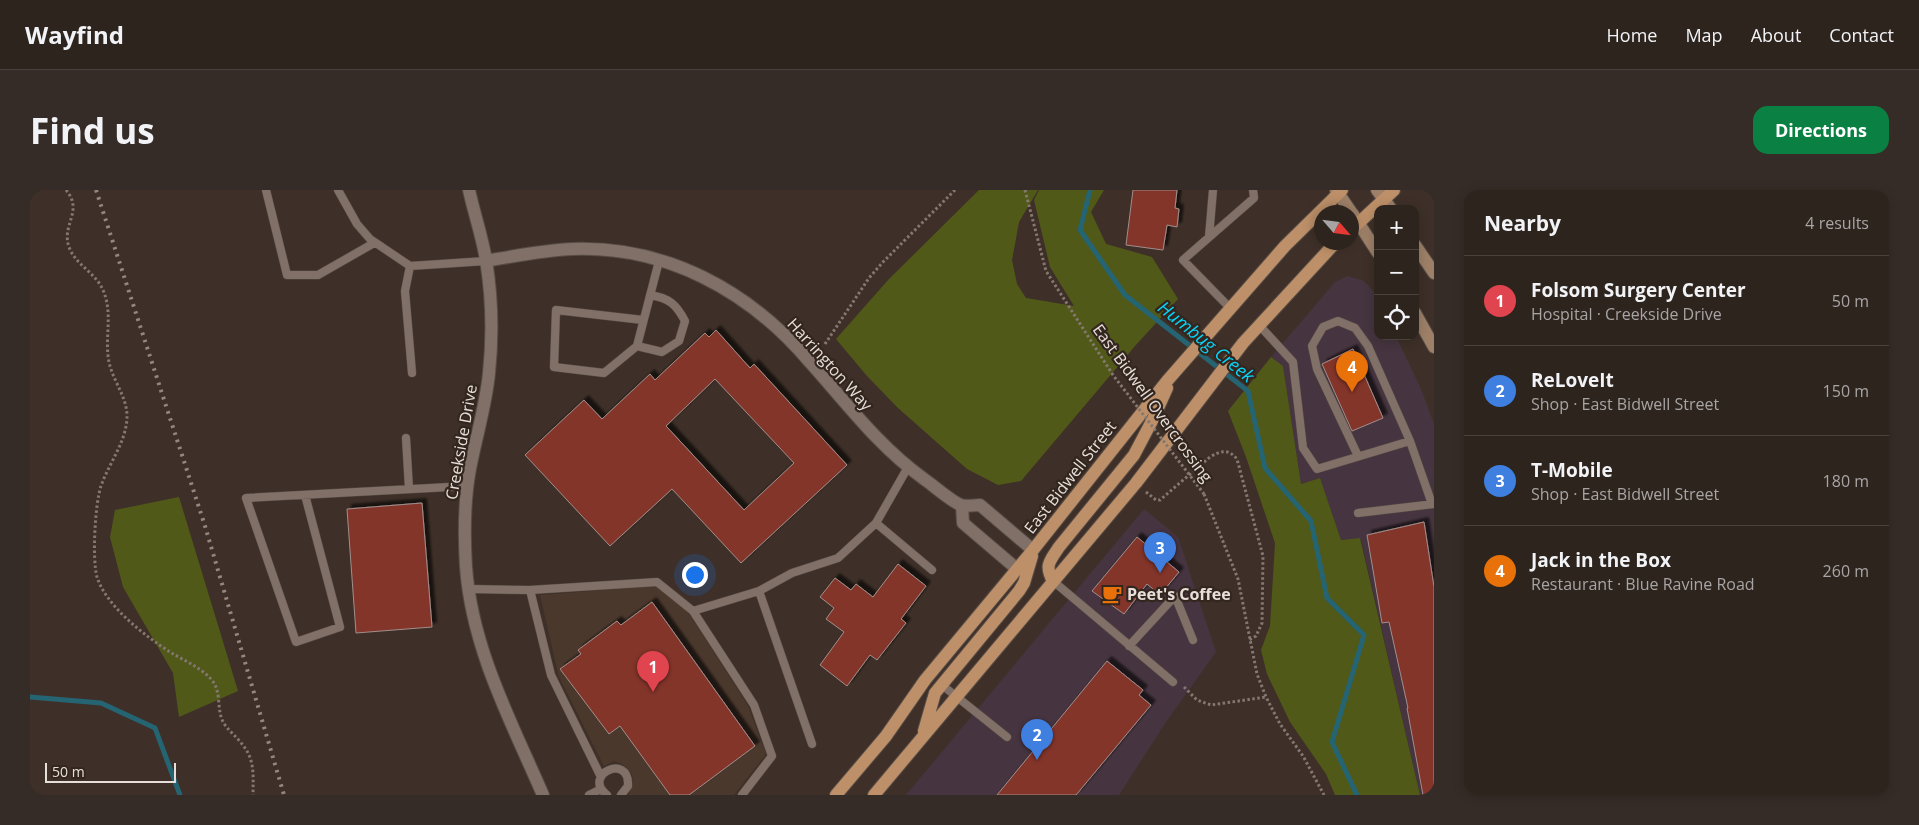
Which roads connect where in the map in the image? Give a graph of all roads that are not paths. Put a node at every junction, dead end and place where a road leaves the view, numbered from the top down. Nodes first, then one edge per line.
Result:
1 (266, 190) edge
2 (338, 190) edge
3 (469, 190) edge
4 (1213, 190) edge
5 (1253, 190) edge
6 (1394, 190) edge
7 (1339, 191) edge
8 (1384, 199) edge
9 (1346, 205) edge
10 (1359, 215) edge
11 (1359, 227) edge
12 (1209, 237) junction
13 (374, 243) junction
14 (1329, 250) edge
15 (1376, 250) edge
16 (1418, 250) edge
17 (486, 260) junction
18 (658, 260) junction
19 (410, 266) junction
20 (1434, 273) edge
21 (650, 295) junction
22 (1226, 312) junction
23 (643, 320) junction
24 (1419, 320) edge
25 (1259, 325) junction
26 (637, 346) junction
27 (1434, 347) edge
28 (412, 373) dead end
29 (1173, 374) junction
30 (406, 438) dead end
31 (1410, 441) junction
32 (1358, 456) junction
33 (908, 467) junction
34 (468, 486) junction
35 (409, 489) junction
36 (305, 495) junction
37 (1433, 504) edge
38 (962, 506) junction
39 (1358, 513) dead end
40 (876, 523) junction
41 (1033, 550) junction
42 (1017, 569) junction
43 (932, 570) dead end
44 (1053, 581) junction
45 (469, 589) junction
46 (530, 590) junction
47 (759, 591) junction
48 (693, 611) junction
49 (1194, 640) dead end
50 (1129, 646) junction
51 (1173, 682) road end
52 (942, 685) junction
53 (956, 696) junction
54 (1007, 737) dead end
55 (922, 739) junction
56 (812, 744) dead end
57 (601, 777) junction
58 (601, 789) junction
59 (543, 795) edge
60 (589, 795) edge
61 (607, 795) edge
62 (620, 795) edge
63 (742, 795) edge
64 (836, 795) edge
65 (874, 795) edge

1 - 13 lane
2 - 13 lane
3 - 17 street, Creekside Drive
4 - 12 lane
5 - 12 lane
6 - 8 main road
7 - 9 main road
7 - 22 main road, East Bidwell Street
8 - 10 main road
11 - 15 main road
12 - 22 lane
13 - 19 lane
14 - 25 main road
16 - 20 main road
17 - 18 street, Harrington Way
17 - 19 lane
17 - 34 street, Creekside Drive
18 - 21 lane
18 - 33 street, Harrington Way
19 - 28 lane
21 - 23 lane
21 - 26 lane
22 - 29 main road, East Bidwell Street
23 - 26 lane
23 - 26 lane
24 - 27 main road
25 - 32 lane
25 - 44 main road
29 - 41 main road, East Bidwell Street
29 - 44 main road
30 - 35 lane
31 - 32 lane
31 - 32 lane
31 - 37 lane
33 - 38 street, Harrington Way
33 - 40 lane
34 - 35 lane
34 - 45 street, Creekside Drive
35 - 36 lane
36 - 36 lane
37 - 39 lane
38 - 41 street, Harrington Way
38 - 42 street
40 - 43 lane
40 - 47 lane
41 - 42 main road, East Bidwell Street
41 - 52 main road
42 - 64 main road, East Bidwell Street
44 - 50 lane
44 - 53 main road
45 - 46 lane
45 - 59 street, Creekside Drive
46 - 48 lane
46 - 57 lane
47 - 48 lane
47 - 56 lane
48 - 63 lane
49 - 50 lane
50 - 51 lane
52 - 53 lane
52 - 55 main road
53 - 54 lane
53 - 55 main road
55 - 65 main road
57 - 58 lane
57 - 62 lane
58 - 60 lane
58 - 61 lane

